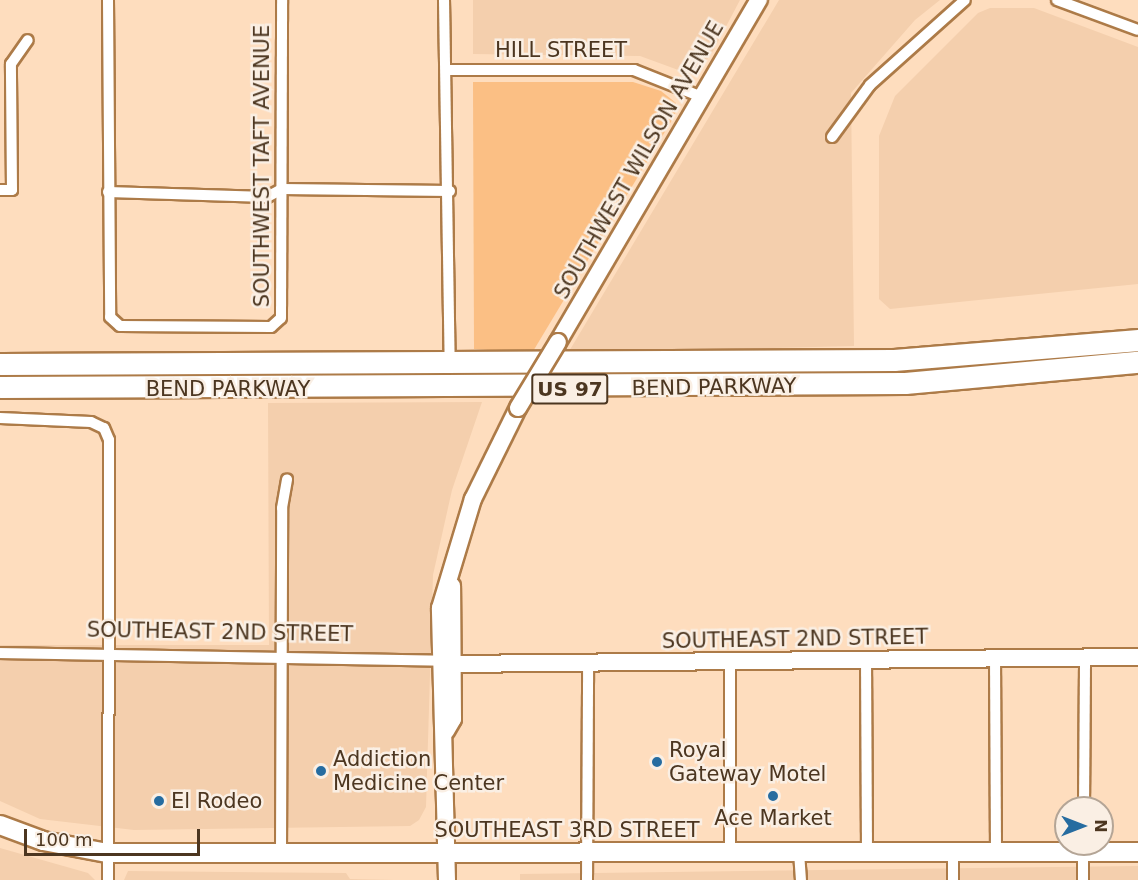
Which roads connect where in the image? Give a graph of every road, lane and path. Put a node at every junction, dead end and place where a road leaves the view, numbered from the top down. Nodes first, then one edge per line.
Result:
1 (108, 0) edge
2 (282, 0) edge
3 (444, 0) edge
4 (759, 0) edge
5 (965, 0) edge
6 (1057, 0) edge
7 (1138, 30) edge
8 (28, 40) dead end
9 (449, 70) junction
10 (702, 97) junction
11 (832, 137) dead end
12 (282, 189) junction
13 (0, 190) edge
14 (450, 190) junction
15 (108, 192) junction
16 (1138, 340) edge
17 (1138, 362) edge
18 (0, 364) edge
19 (450, 366) junction
20 (0, 387) edge
21 (0, 418) edge
22 (287, 479) dead end
23 (0, 653) edge
24 (108, 654) junction
25 (281, 657) junction
26 (995, 657) junction
27 (1138, 657) edge
28 (866, 658) junction
29 (1085, 658) junction
30 (446, 662) junction
31 (730, 663) junction
32 (588, 666) junction
33 (1083, 796) edge
34 (0, 825) edge
35 (1054, 849) edge
36 (1114, 850) edge
37 (281, 852) junction
38 (730, 852) junction
39 (799, 852) junction
40 (867, 852) junction
41 (953, 852) junction
42 (996, 852) junction
43 (1138, 852) edge
44 (108, 853) junction
45 (446, 853) junction
46 (588, 853) junction
47 (1083, 856) edge
48 (108, 880) edge
49 (447, 880) edge
50 (587, 880) edge
51 (801, 880) edge
52 (953, 880) edge
53 (1083, 880) edge

1 - 15 street
2 - 12 street, SOUTHWEST TAFT AVENUE
3 - 9 street
4 - 10 street, SOUTHWEST WILSON AVENUE
5 - 11 street
6 - 7 street
8 - 13 street
9 - 10 street, HILL STREET
9 - 14 street
10 - 30 street, SOUTHWEST WILSON AVENUE, bridge
12 - 14 street
12 - 15 street
12 - 15 street, SOUTHWEST TAFT AVENUE
14 - 19 street
16 - 19 highway, BEND PARKWAY / US 97
17 - 20 highway, BEND PARKWAY / US 97
18 - 19 highway, BEND PARKWAY / US 97
21 - 24 street
22 - 25 street
23 - 24 street, SOUTHEAST 2ND STREET
24 - 25 street, SOUTHEAST 2ND STREET
24 - 44 street
25 - 30 street, SOUTHEAST 2ND STREET
25 - 37 street
26 - 28 street, SOUTHEAST 2ND STREET
26 - 29 street, SOUTHEAST 2ND STREET
26 - 42 street
27 - 29 street, SOUTHEAST 2ND STREET
28 - 31 street, SOUTHEAST 2ND STREET
28 - 40 street
29 - 33 street
30 - 32 street, SOUTHEAST 2ND STREET
30 - 45 street, SOUTHWEST WILSON AVENUE
31 - 32 street, SOUTHEAST 2ND STREET
31 - 38 street
32 - 46 street
34 - 44 main road, SOUTHEAST 3RD STREET
35 - 42 main road, SOUTHEAST 3RD STREET
36 - 43 main road, SOUTHEAST 3RD STREET
37 - 44 main road, SOUTHEAST 3RD STREET
37 - 45 main road, SOUTHEAST 3RD STREET
38 - 39 main road, SOUTHEAST 3RD STREET
38 - 46 main road, SOUTHEAST 3RD STREET
39 - 40 main road, SOUTHEAST 3RD STREET
39 - 51 street
40 - 41 main road, SOUTHEAST 3RD STREET
41 - 42 main road, SOUTHEAST 3RD STREET
41 - 52 street
44 - 48 street
45 - 46 main road, SOUTHEAST 3RD STREET
45 - 49 street, SOUTHWEST WILSON AVENUE
46 - 50 street
47 - 53 street

